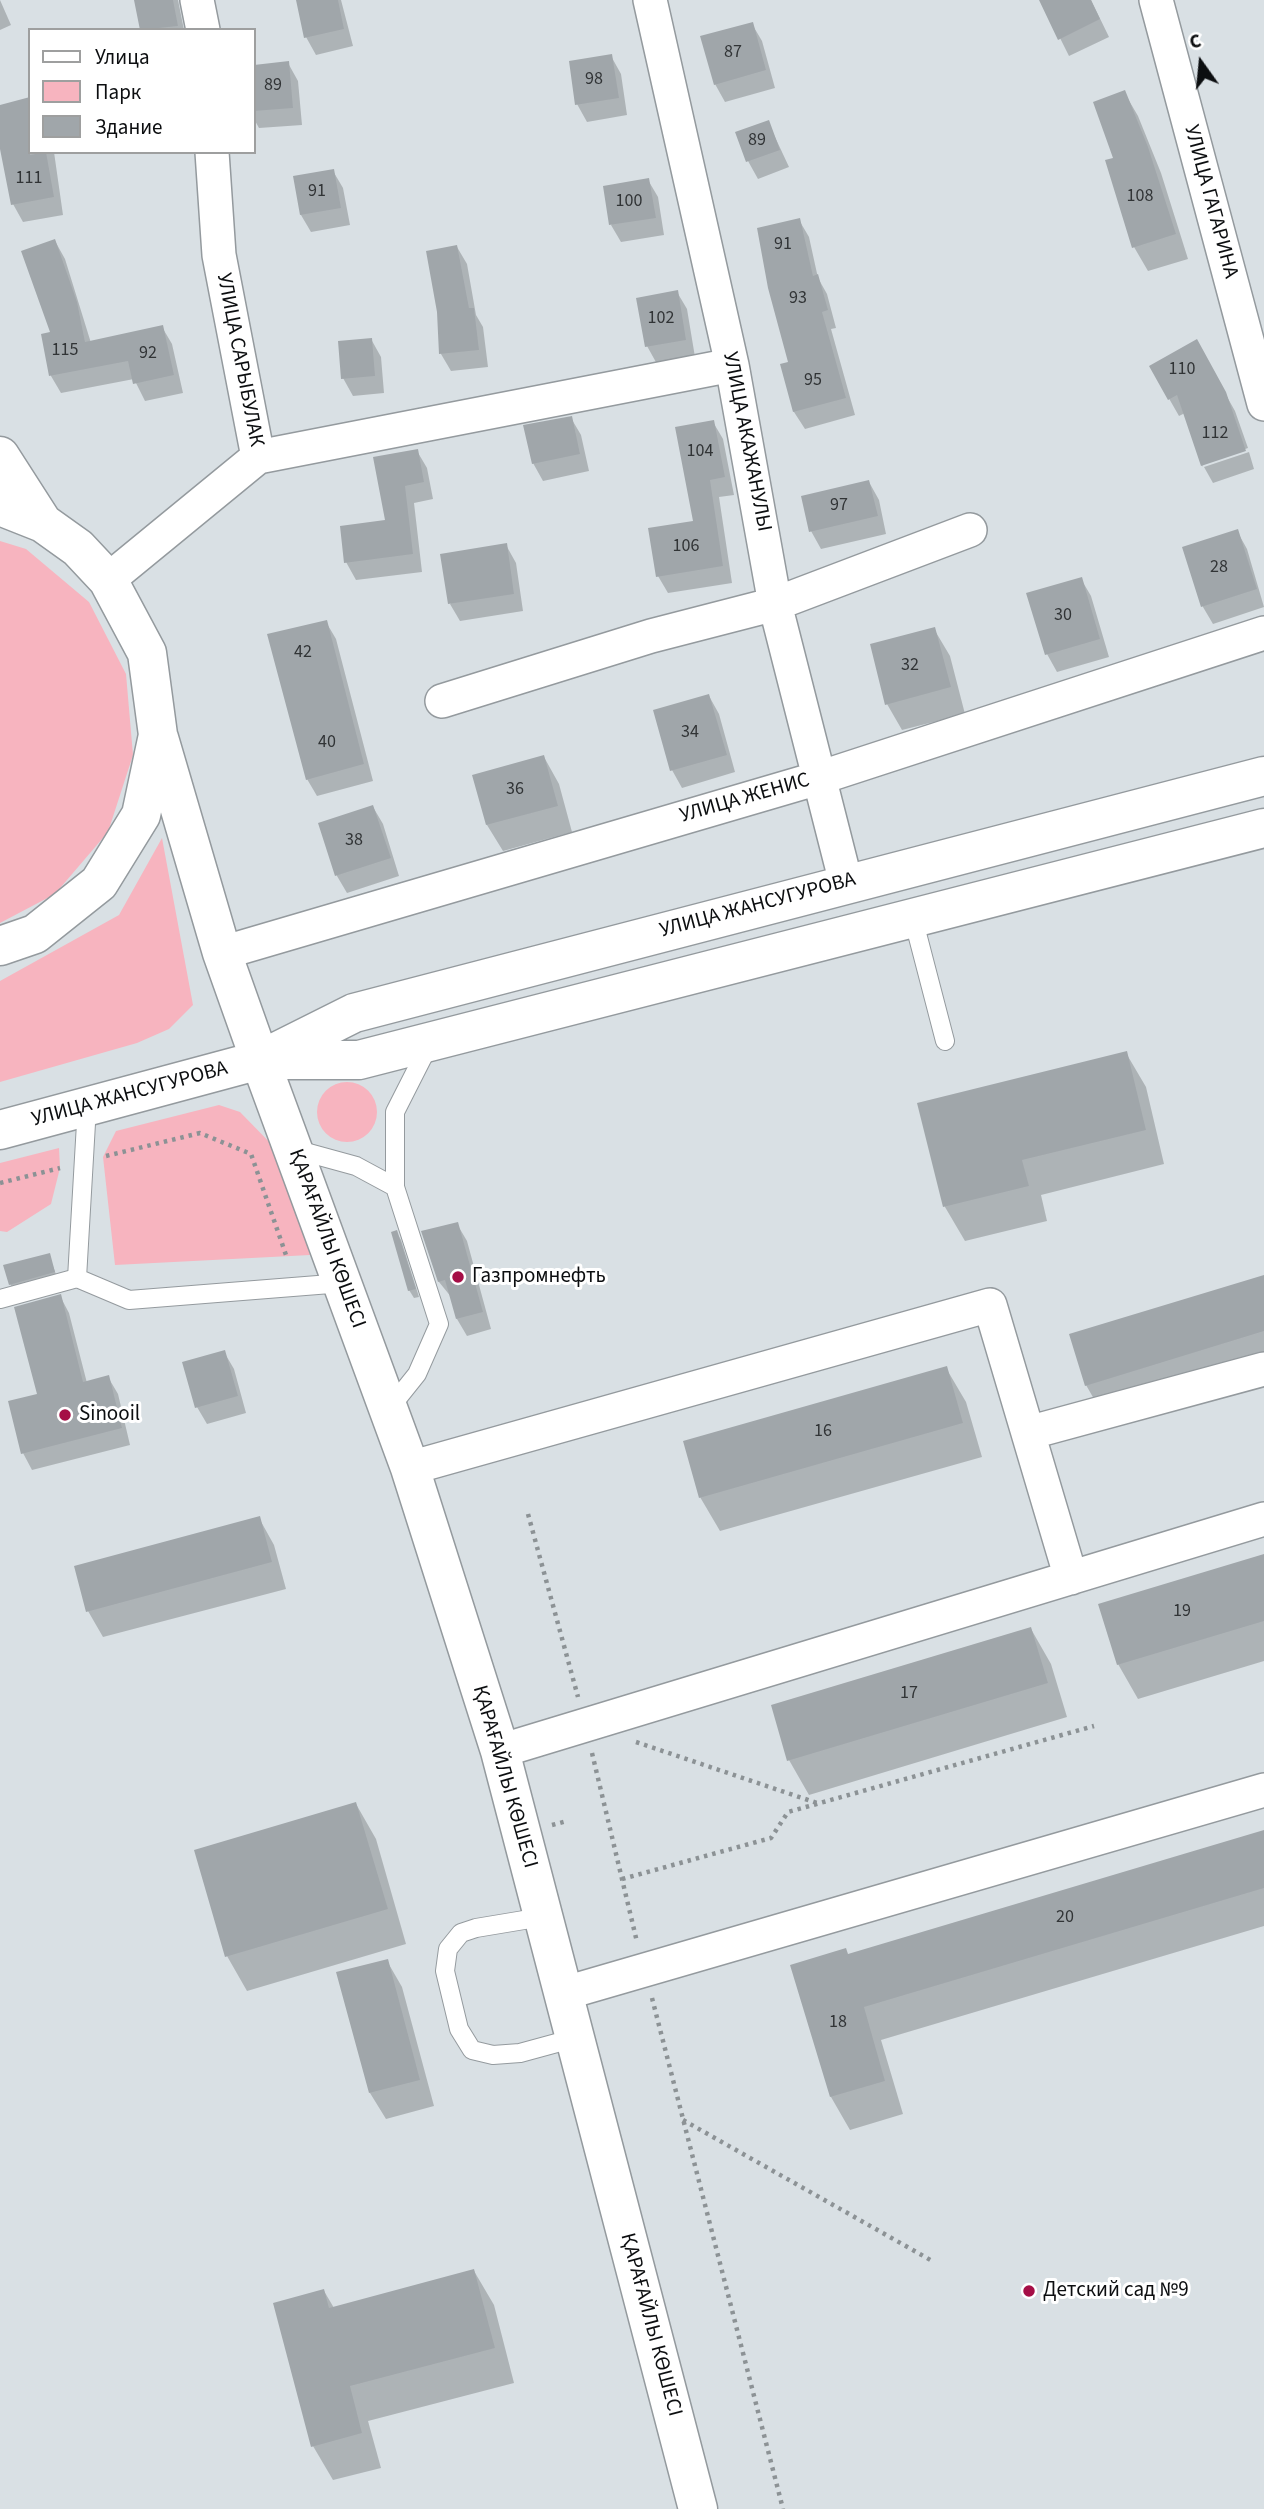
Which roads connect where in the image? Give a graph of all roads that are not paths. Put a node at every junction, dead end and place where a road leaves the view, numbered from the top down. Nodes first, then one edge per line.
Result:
1 (197, 0) edge
2 (650, 0) edge
3 (1156, 0) edge
4 (203, 28) edge
5 (212, 154) edge
6 (732, 365) junction
7 (1264, 404) edge
8 (0, 456) edge
9 (258, 457) junction
10 (0, 506) edge
11 (43, 523) junction
12 (970, 530) dead end
13 (108, 580) junction
14 (775, 604) junction
15 (1264, 633) edge
16 (442, 701) dead end
17 (158, 735) junction
18 (1264, 776) edge
19 (822, 777) junction
20 (1264, 828) edge
21 (859, 879) junction
22 (898, 922) junction
23 (0, 946) edge
24 (222, 953) junction
25 (946, 1041) dead end
26 (431, 1042) junction
27 (260, 1060) junction
28 (87, 1106) junction
29 (0, 1130) edge
30 (293, 1149) junction
31 (395, 1187) junction
32 (77, 1279) junction
33 (343, 1283) junction
34 (0, 1299) edge
35 (1264, 1369) edge
36 (389, 1409) junction
37 (1028, 1433) junction
38 (410, 1468) junction
39 (1264, 1519) edge
40 (1070, 1578) junction
41 (500, 1751) junction
42 (1264, 1790) edge
43 (542, 1917) junction
44 (562, 1994) junction
45 (575, 2038) junction
46 (698, 2509) edge

1 - 4 street
2 - 6 street, УЛИЦА АКАЖАНУЛЫ
3 - 7 street, УЛИЦА ГАГАРИНА
5 - 9 street, УЛИЦА САРЫБУЛАК
6 - 9 street
6 - 14 street, УЛИЦА АКАЖАНУЛЫ
8 - 11 main road
9 - 13 street, УЛИЦА САРЫБУЛАК
10 - 11 main road
11 - 13 main road
12 - 14 street
13 - 17 main road
14 - 16 street
14 - 19 street, УЛИЦА АКАЖАНУЛЫ
15 - 19 street, УЛИЦА ЖЕНИС
17 - 23 main road
17 - 24 main road, ҚАРАҒАЙЛЫ КӨШЕСІ
18 - 21 main road, УЛИЦА ЖАНСУГУРОВА
19 - 21 street, УЛИЦА АКАЖАНУЛЫ
19 - 24 street, УЛИЦА ЖЕНИС
20 - 22 main road, УЛИЦА ЖАНСУГУРОВА
21 - 22 main road
21 - 27 main road, УЛИЦА ЖАНСУГУРОВА
22 - 25 lane
22 - 26 main road, УЛИЦА ЖАНСУГУРОВА
24 - 27 main road, ҚАРАҒАЙЛЫ КӨШЕСІ
26 - 27 main road, УЛИЦА ЖАНСУГУРОВА
26 - 31 lane
27 - 28 main road, УЛИЦА ЖАНСУГУРОВА
27 - 30 main road, ҚАРАҒАЙЛЫ КӨШЕСІ
28 - 29 main road, УЛИЦА ЖАНСУГУРОВА
28 - 32 lane
30 - 31 lane
30 - 33 main road, ҚАРАҒАЙЛЫ КӨШЕСІ
31 - 36 lane
32 - 33 lane
32 - 34 lane
33 - 36 main road, ҚАРАҒАЙЛЫ КӨШЕСІ
35 - 37 street
36 - 38 main road, ҚАРАҒАЙЛЫ КӨШЕСІ
37 - 38 street
37 - 40 street
38 - 41 main road, ҚАРАҒАЙЛЫ КӨШЕСІ
39 - 40 street
40 - 41 street
41 - 43 main road, ҚАРАҒАЙЛЫ КӨШЕСІ
42 - 44 street
43 - 44 main road, ҚАРАҒАЙЛЫ КӨШЕСІ
43 - 45 lane
44 - 45 main road, ҚАРАҒАЙЛЫ КӨШЕСІ
45 - 46 main road, ҚАРАҒАЙЛЫ КӨШЕСІ

